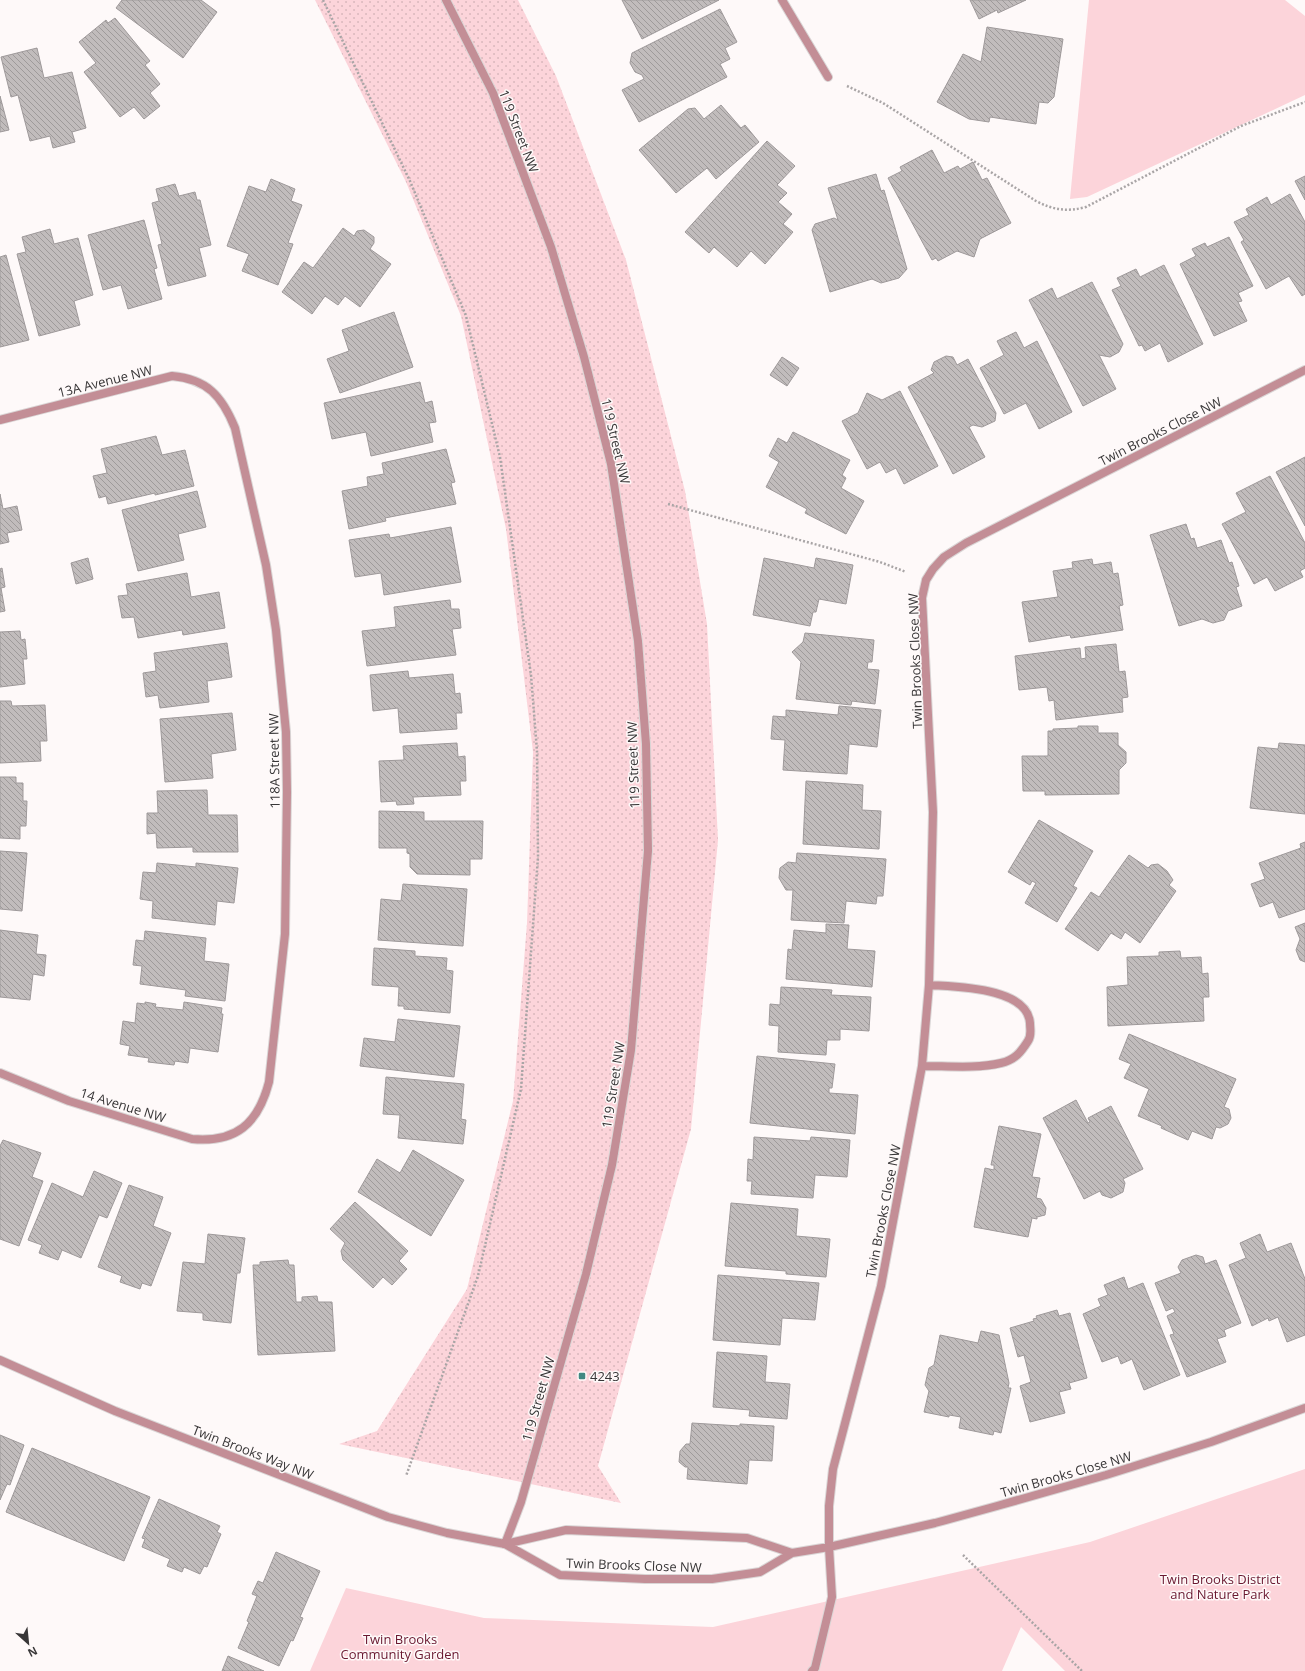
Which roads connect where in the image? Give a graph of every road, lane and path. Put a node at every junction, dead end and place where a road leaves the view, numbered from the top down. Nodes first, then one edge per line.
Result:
1 (323, 0) edge
2 (446, 0) edge
3 (782, 0) edge
4 (828, 78) joint
5 (1305, 102) edge
6 (1305, 370) edge
7 (214, 392) joint
8 (0, 420) edge
9 (668, 504) dead end
10 (926, 580) junction
11 (929, 985) junction
12 (922, 1066) junction
13 (0, 1073) edge
14 (241, 1131) joint
15 (0, 1360) edge
16 (1305, 1408) edge
17 (406, 1476) dead end
18 (505, 1544) junction
19 (829, 1547) junction
20 (792, 1552) junction
21 (963, 1555) dead end
22 (812, 1671) edge
23 (1082, 1671) edge

1 - 17 path
2 - 18 street, 119 Street NW
3 - 4 street
4 - 5 path
6 - 10 street, Twin Brooks Close NW
7 - 8 street, 13A Avenue NW
7 - 14 street, 118A Street NW
9 - 10 path
10 - 11 street, Twin Brooks Close NW
11 - 12 street, Twin Brooks Close NW
11 - 12 street
12 - 19 street, Twin Brooks Close NW
13 - 14 street, 14 Avenue NW
15 - 18 street, Twin Brooks Way NW
16 - 19 street, Twin Brooks Close NW
18 - 20 street, Twin Brooks Close NW
18 - 20 street, Twin Brooks Close NW
19 - 20 street, Twin Brooks Close NW
19 - 22 street
21 - 23 path

